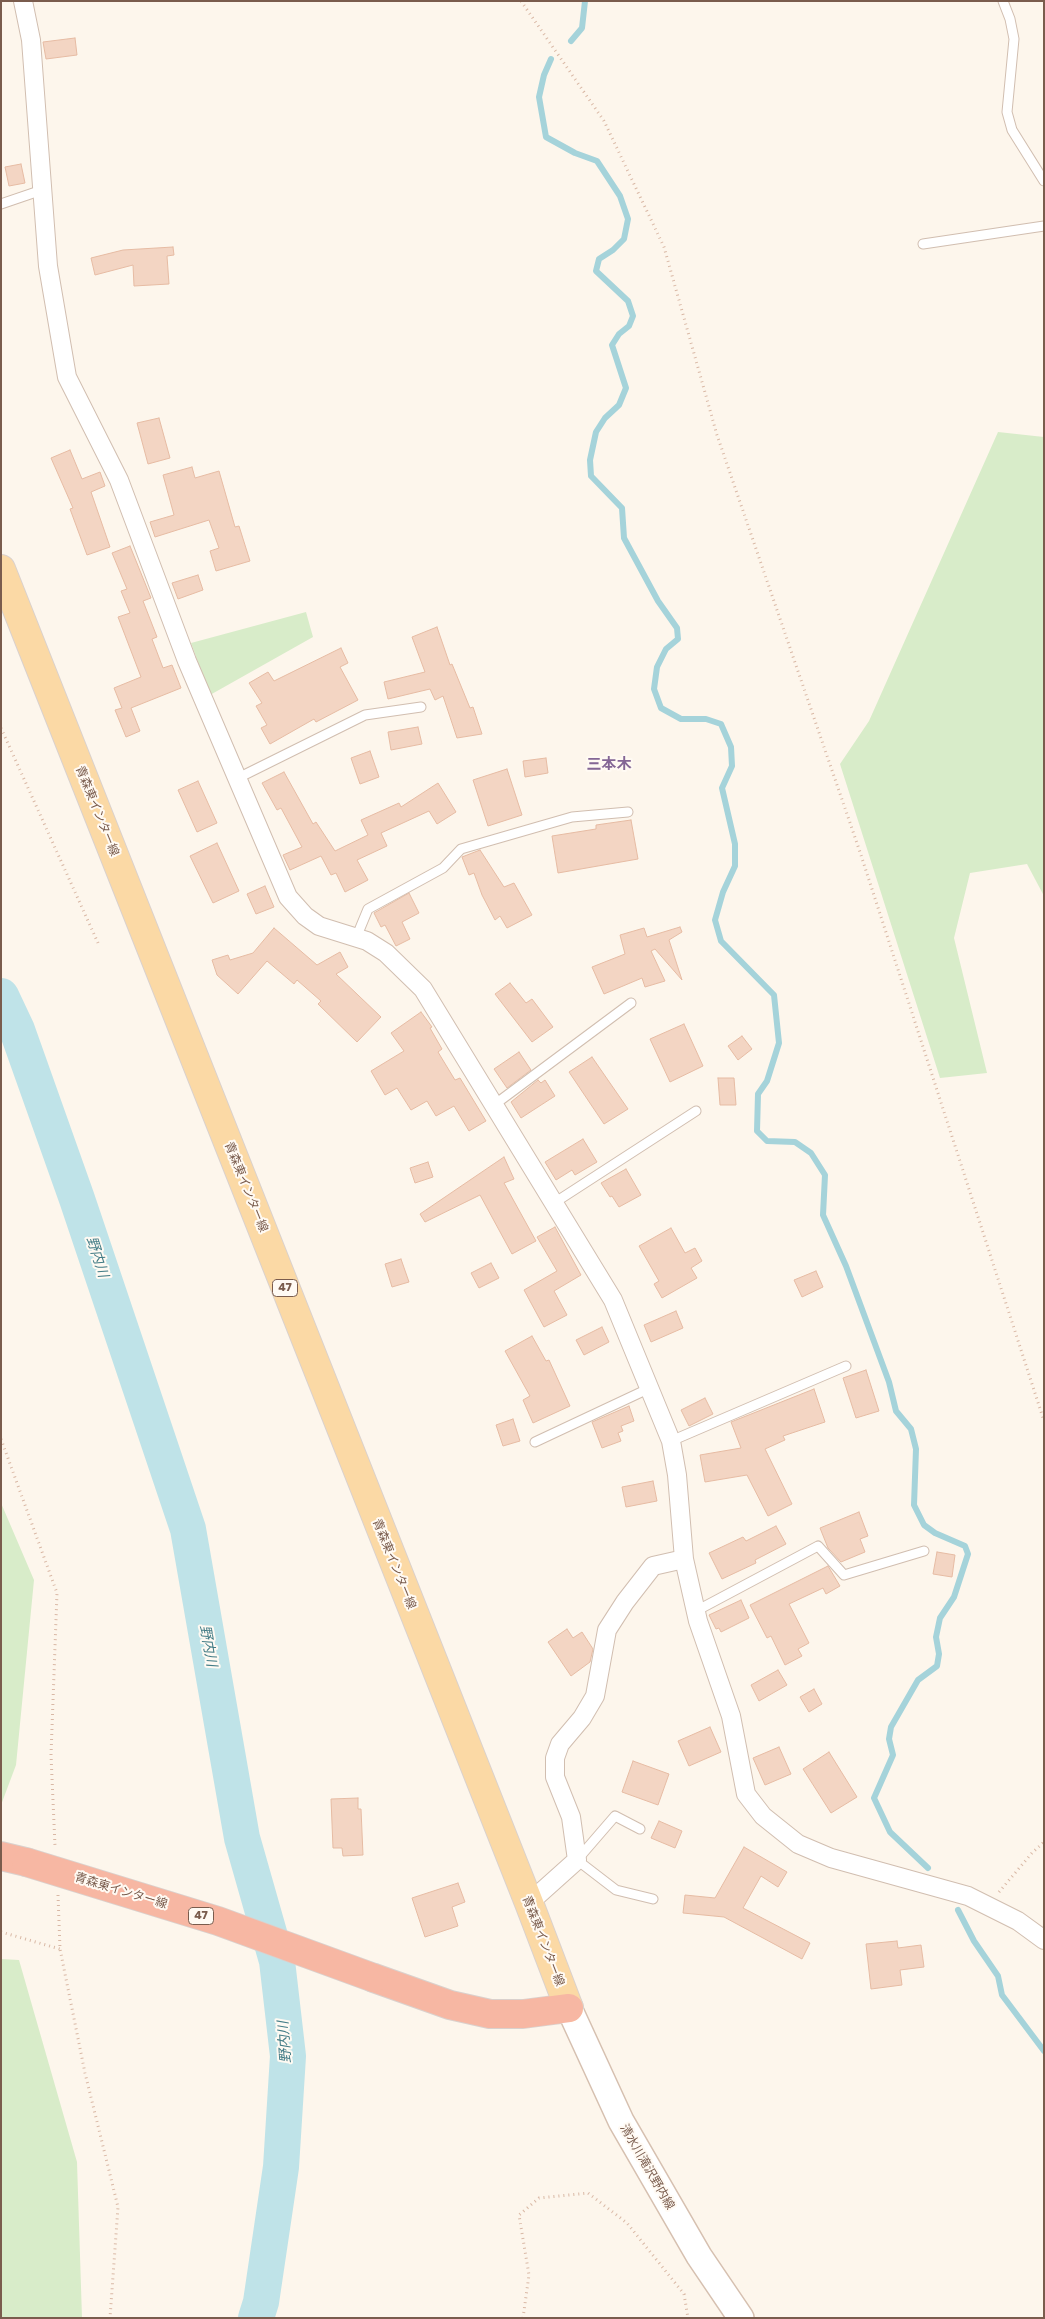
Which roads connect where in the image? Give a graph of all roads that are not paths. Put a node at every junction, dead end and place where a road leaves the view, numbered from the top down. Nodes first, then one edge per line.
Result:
1 (23, 1) edge
2 (1003, 1) edge
3 (1044, 181) edge
4 (42, 190) junction
5 (1, 204) edge
6 (1044, 226) edge
7 (923, 244) dead end
8 (1, 569) edge
9 (421, 707) dead end
10 (238, 778) junction
11 (628, 812) dead end
12 (356, 938) junction
13 (631, 1003) dead end
14 (494, 1105) junction
15 (696, 1112) dead end
16 (554, 1203) junction
17 (846, 1366) dead end
18 (650, 1388) junction
19 (671, 1441) junction
20 (536, 1442) dead end
21 (924, 1551) dead end
22 (684, 1559) junction
23 (696, 1611) junction
24 (640, 1829) dead end
25 (13, 1859) edge
26 (577, 1860) junction
27 (654, 1899) dead end
28 (529, 1903) junction
29 (1044, 1940) edge
30 (569, 2008) junction
31 (741, 2318) edge

1 - 4 street
2 - 3 lane
4 - 5 lane
4 - 10 street
6 - 7 lane
8 - 28 main road, 青森東インター線 / 47
9 - 10 lane
10 - 12 street
11 - 12 lane
12 - 14 street
13 - 14 lane
14 - 16 street
15 - 16 lane
16 - 18 street
17 - 19 lane
18 - 19 street
18 - 20 lane
19 - 22 street
21 - 23 lane
22 - 23 street
22 - 26 street
23 - 29 street
24 - 26 lane
25 - 30 highway, 青森東インター線 / 47, bridge
26 - 27 lane
26 - 28 street
28 - 30 main road, 青森東インター線 / 47
30 - 31 main road, 清水川滝沢野内線

